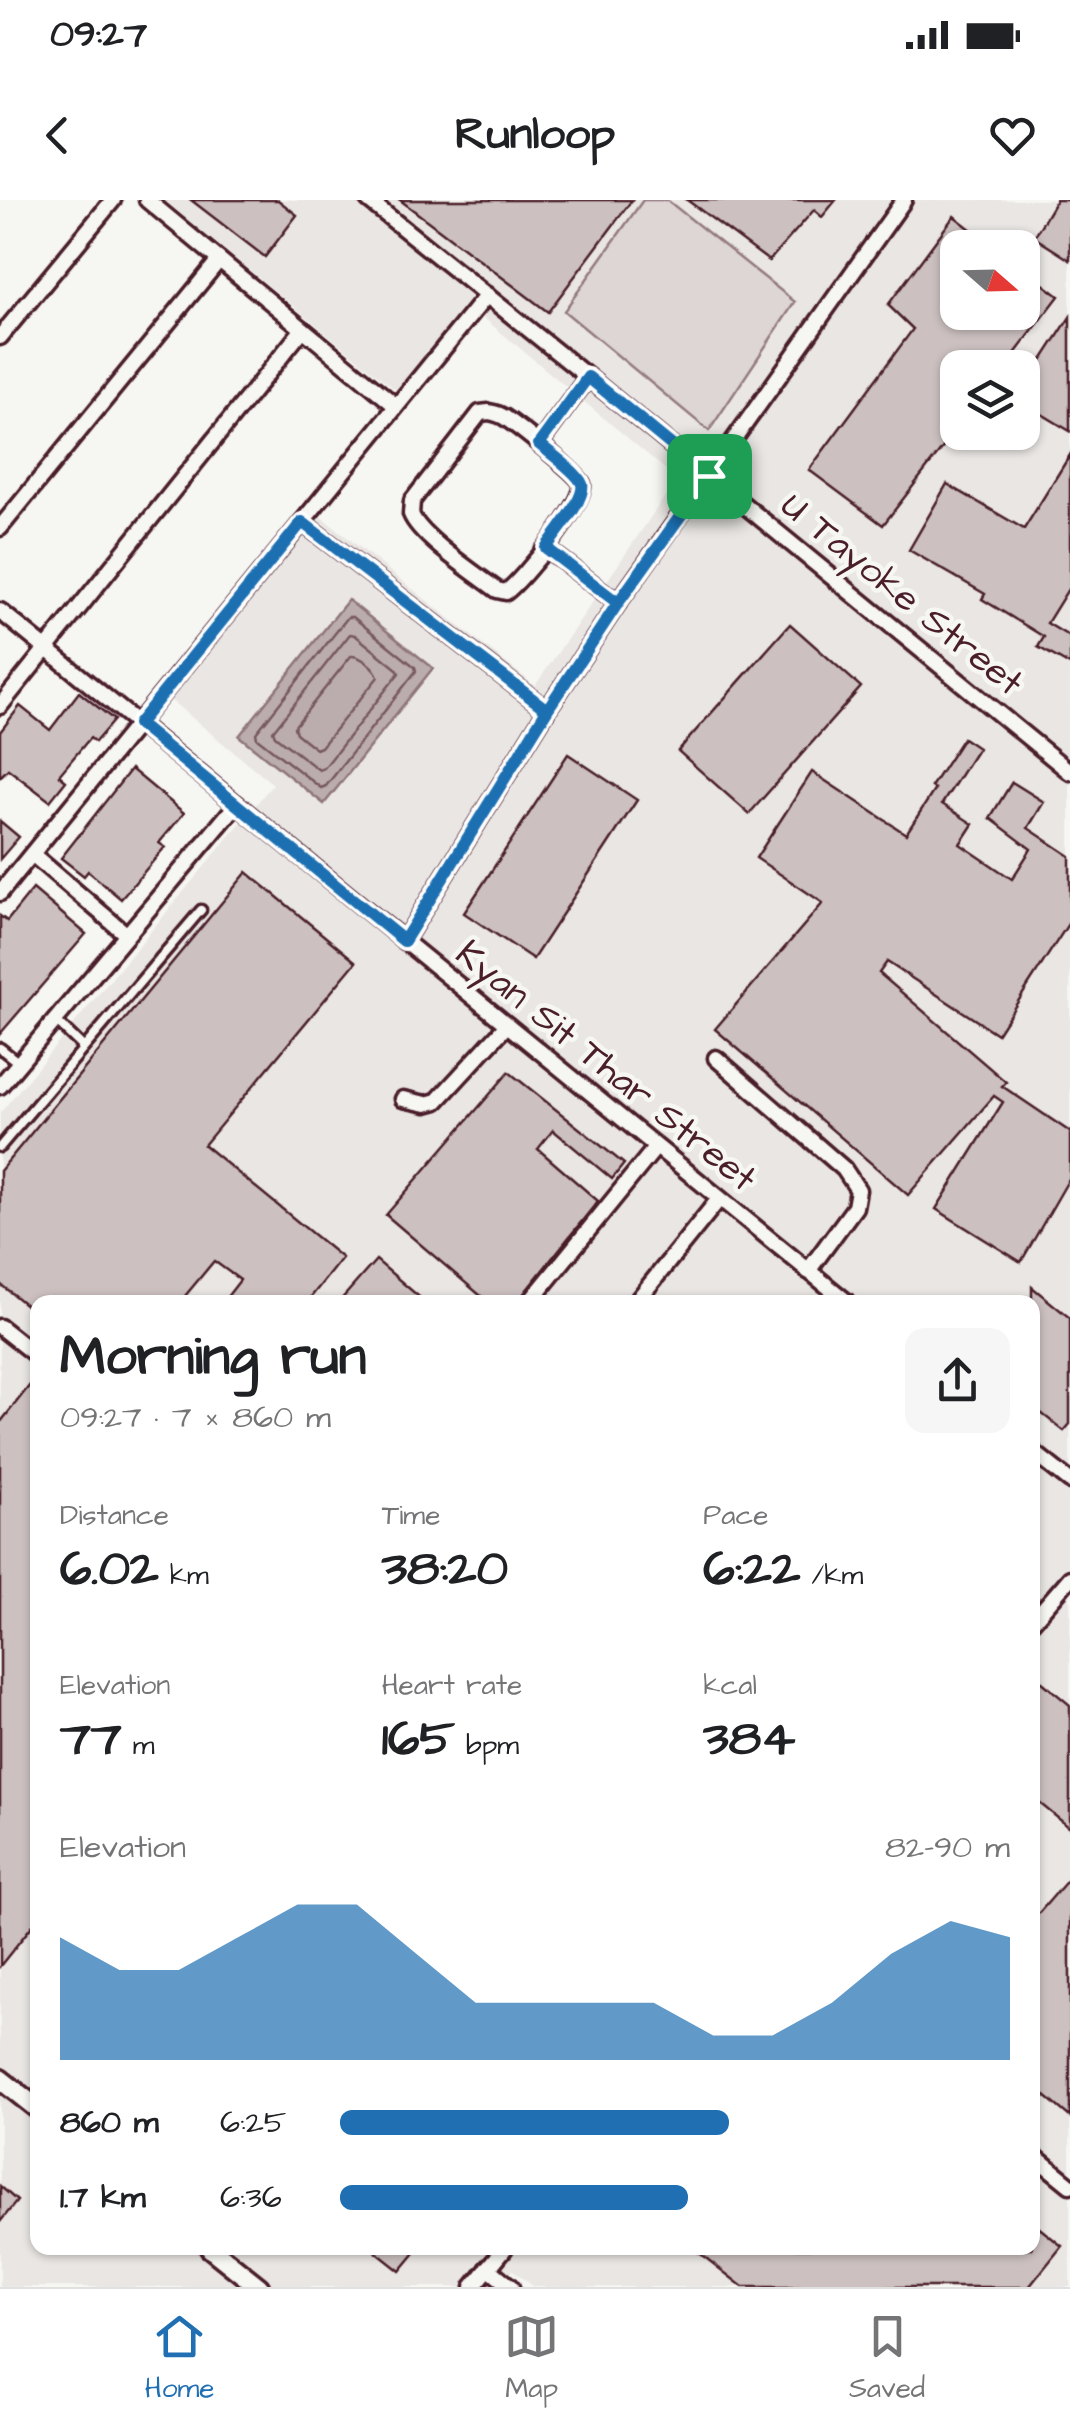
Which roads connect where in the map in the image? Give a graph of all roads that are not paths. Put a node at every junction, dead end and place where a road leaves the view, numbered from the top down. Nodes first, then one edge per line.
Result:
1 (112, 200) edge
2 (146, 200) edge
3 (368, 200) edge
4 (904, 200) edge
5 (220, 260) junction
6 (486, 294) junction
7 (303, 329) junction
8 (0, 337) edge
9 (588, 377) junction
10 (396, 406) junction
11 (539, 444) junction
12 (709, 476) junction
13 (302, 522) junction
14 (0, 528) edge
15 (546, 548) junction
16 (618, 603) junction
17 (0, 611) edge
18 (46, 649) junction
19 (0, 706) edge
20 (547, 710) junction
21 (138, 724) junction
22 (1070, 772) edge
23 (237, 804) junction
24 (32, 854) junction
25 (0, 893) edge
26 (201, 910) dead end
27 (126, 936) junction
28 (404, 941) junction
29 (56, 1020) junction
30 (507, 1024) junction
31 (83, 1047) junction
32 (0, 1048) edge
33 (716, 1058) dead end
34 (19, 1063) junction
35 (0, 1086) edge
36 (402, 1098) dead end
37 (0, 1147) edge
38 (656, 1148) junction
39 (719, 1198) junction
40 (808, 1271) junction
41 (536, 1295) edge
42 (642, 1295) edge
43 (838, 1295) edge
44 (0, 1327) edge
45 (30, 1351) edge
46 (1040, 1457) edge
47 (1070, 1481) edge
48 (1070, 1578) edge
49 (1040, 1613) edge
50 (0, 2079) edge
51 (30, 2103) edge
52 (1040, 2160) edge
53 (1070, 2184) edge
54 (219, 2255) edge
55 (500, 2255) edge
56 (488, 2268) junction
57 (259, 2287) edge
58 (473, 2287) edge
59 (511, 2287) edge

1 - 8 street
2 - 5 street
3 - 6 street, U Tayoke Street
4 - 12 street
5 - 7 street
5 - 14 street
6 - 9 street, U Tayoke Street
6 - 10 street
7 - 10 street
7 - 18 street
9 - 11 street
9 - 12 street, U Tayoke Street
10 - 13 street
11 - 15 street
11 - 15 street
12 - 16 street
12 - 22 street, U Tayoke Street
13 - 20 street
13 - 21 street
15 - 16 street
16 - 20 street
17 - 18 street, Kyan Sit Thar Street
18 - 19 street
18 - 21 street, Kyan Sit Thar Street
20 - 28 street
21 - 23 street, Kyan Sit Thar Street
21 - 24 street
23 - 27 street
23 - 28 street, Kyan Sit Thar Street
24 - 25 street
24 - 27 street
26 - 31 lane
27 - 29 street
28 - 30 street, Kyan Sit Thar Street
29 - 31 lane
29 - 34 street
30 - 36 street
30 - 38 street, Kyan Sit Thar Street
31 - 37 lane
32 - 34 lane
33 - 40 street
34 - 35 street
38 - 39 street, Kyan Sit Thar Street
38 - 41 street
39 - 40 street, Kyan Sit Thar Street
39 - 42 street
40 - 43 street, Kyan Sit Thar Street
44 - 45 street
46 - 47 street
48 - 49 street
50 - 51 street
52 - 53 street
54 - 57 street
55 - 56 street
56 - 58 street
56 - 59 street

